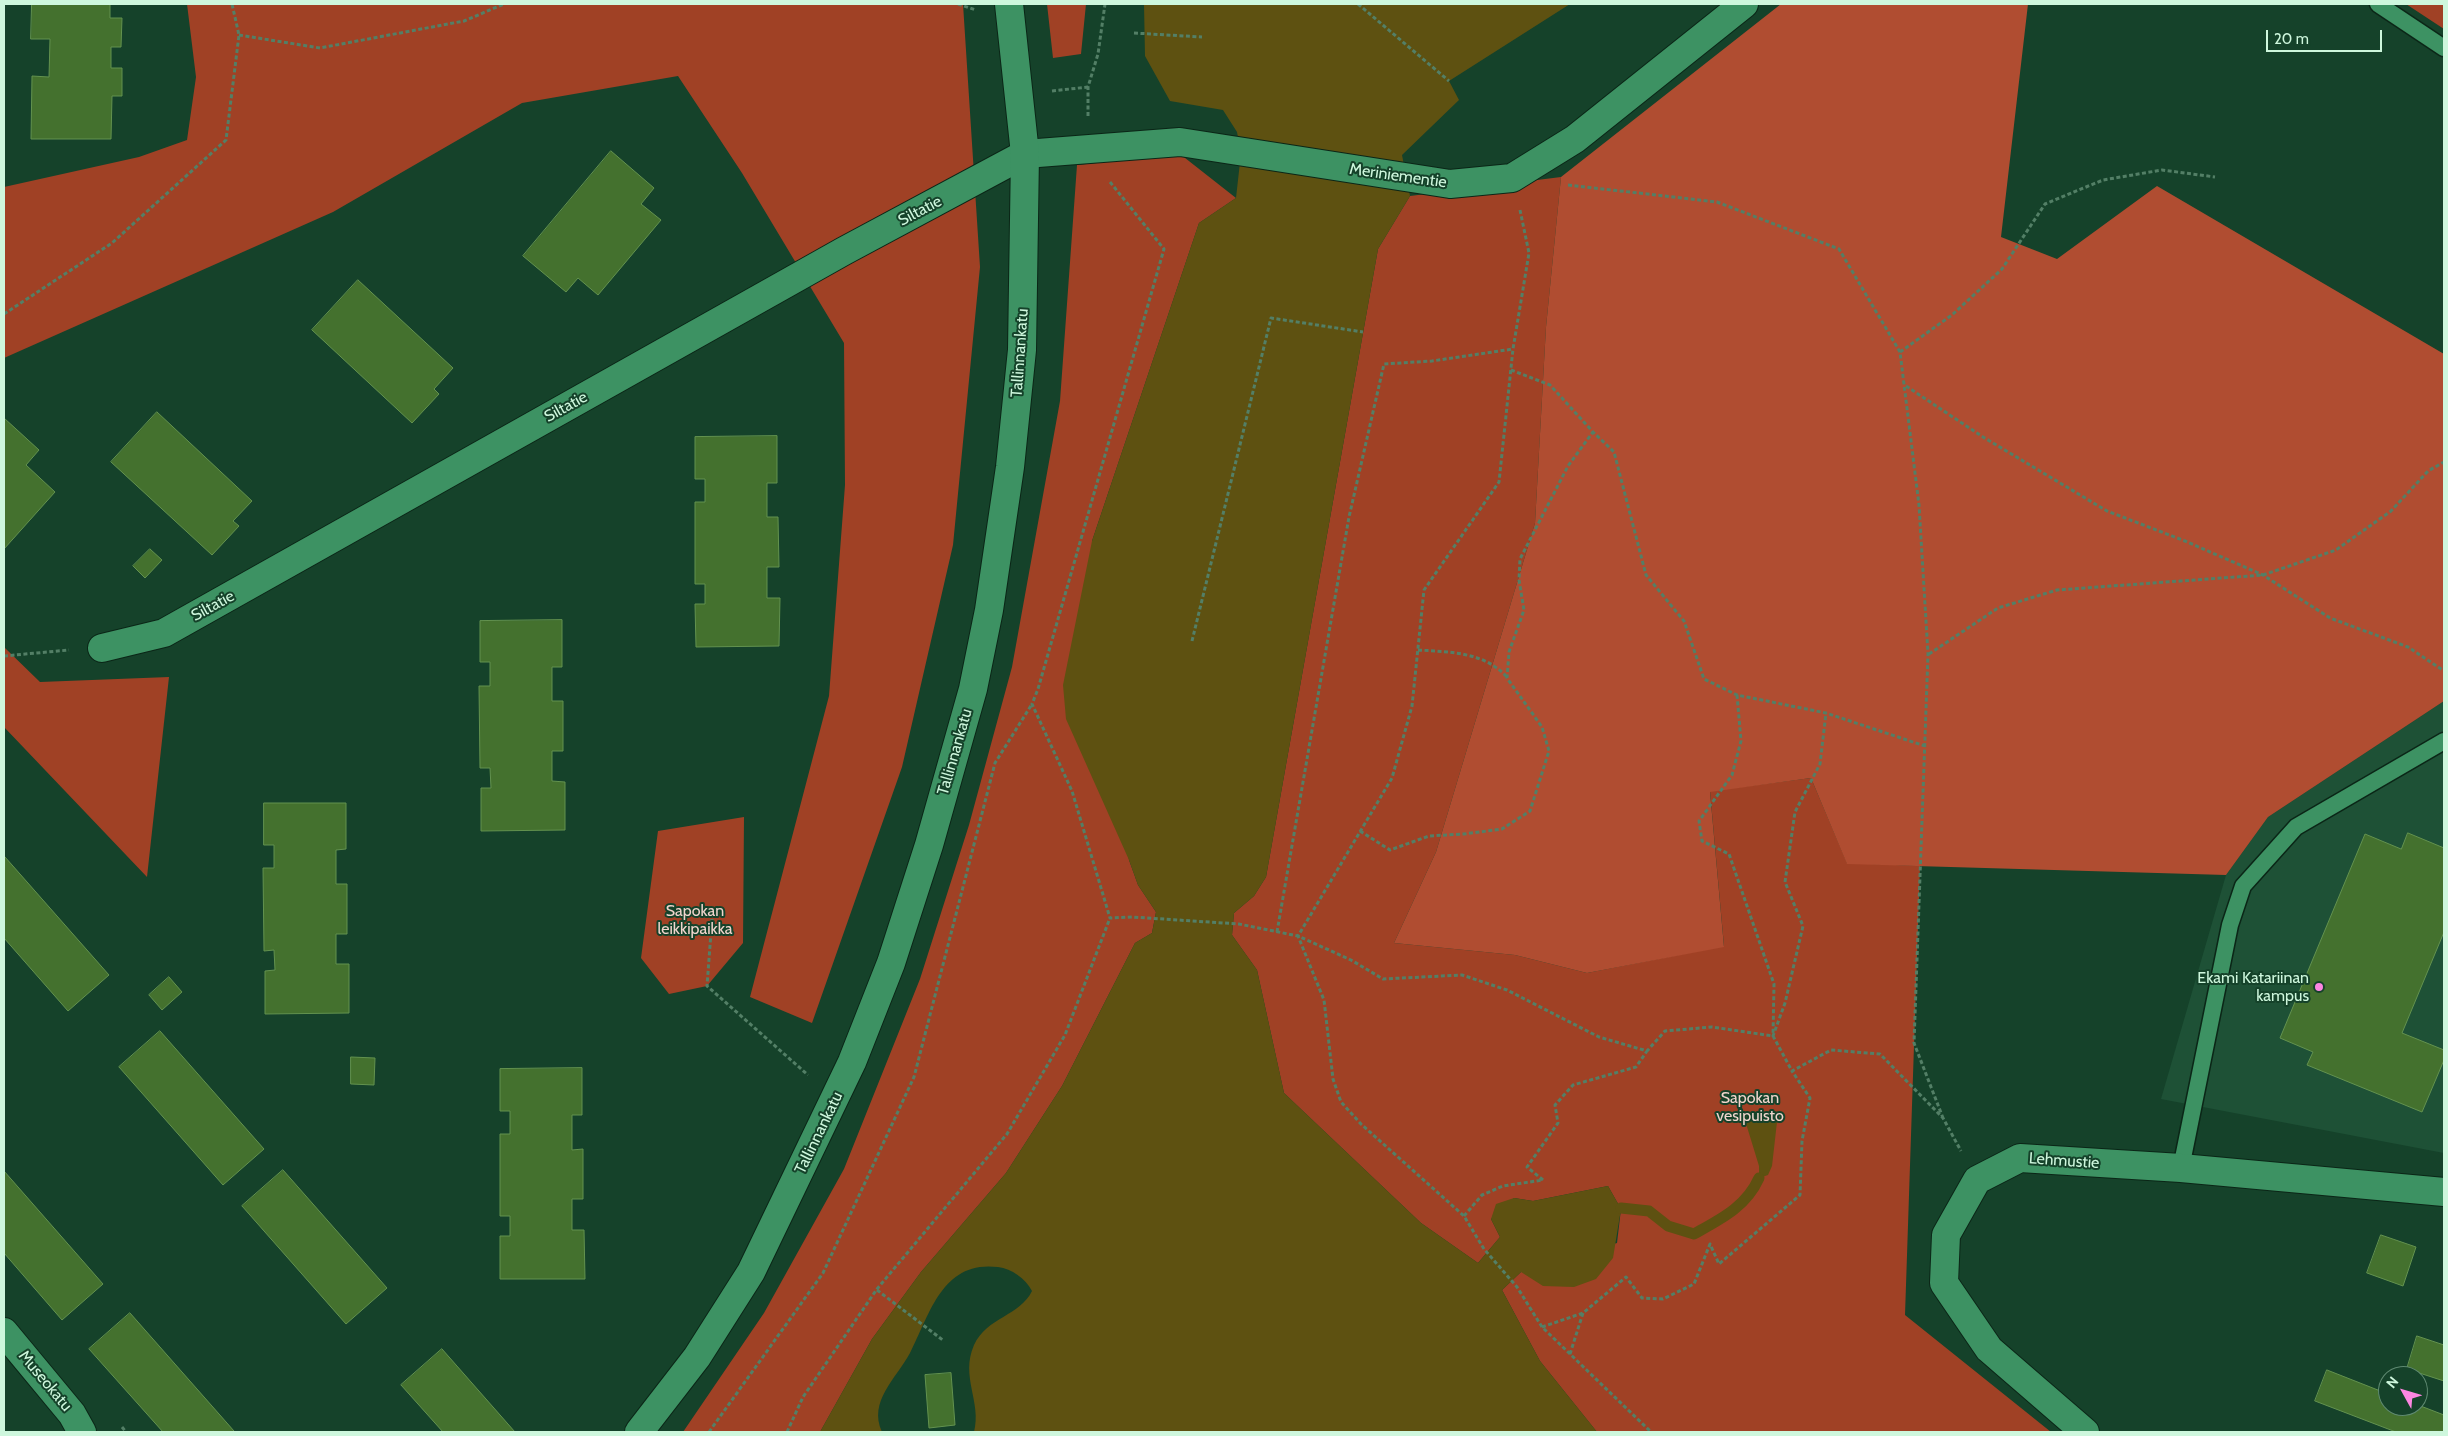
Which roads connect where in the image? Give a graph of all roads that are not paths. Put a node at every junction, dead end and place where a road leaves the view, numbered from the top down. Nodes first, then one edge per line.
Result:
1 (1009, 4) edge
2 (1744, 4) edge
3 (2378, 4) edge
4 (2444, 48) edge
5 (1025, 154) junction
6 (102, 648) road end
7 (2444, 742) edge
8 (2181, 1168) junction
9 (2444, 1192) edge
10 (4, 1332) edge
11 (82, 1432) edge
12 (638, 1432) edge
13 (2085, 1432) edge

1 - 5 street, Tallinnankatu
2 - 5 street, Meriniementie
3 - 4 lane
5 - 6 street, Siltatie
5 - 12 street, Tallinnankatu
7 - 8 lane
8 - 9 street, Lehmustie
8 - 13 street, Lehmustie
10 - 11 street, Museokatu

